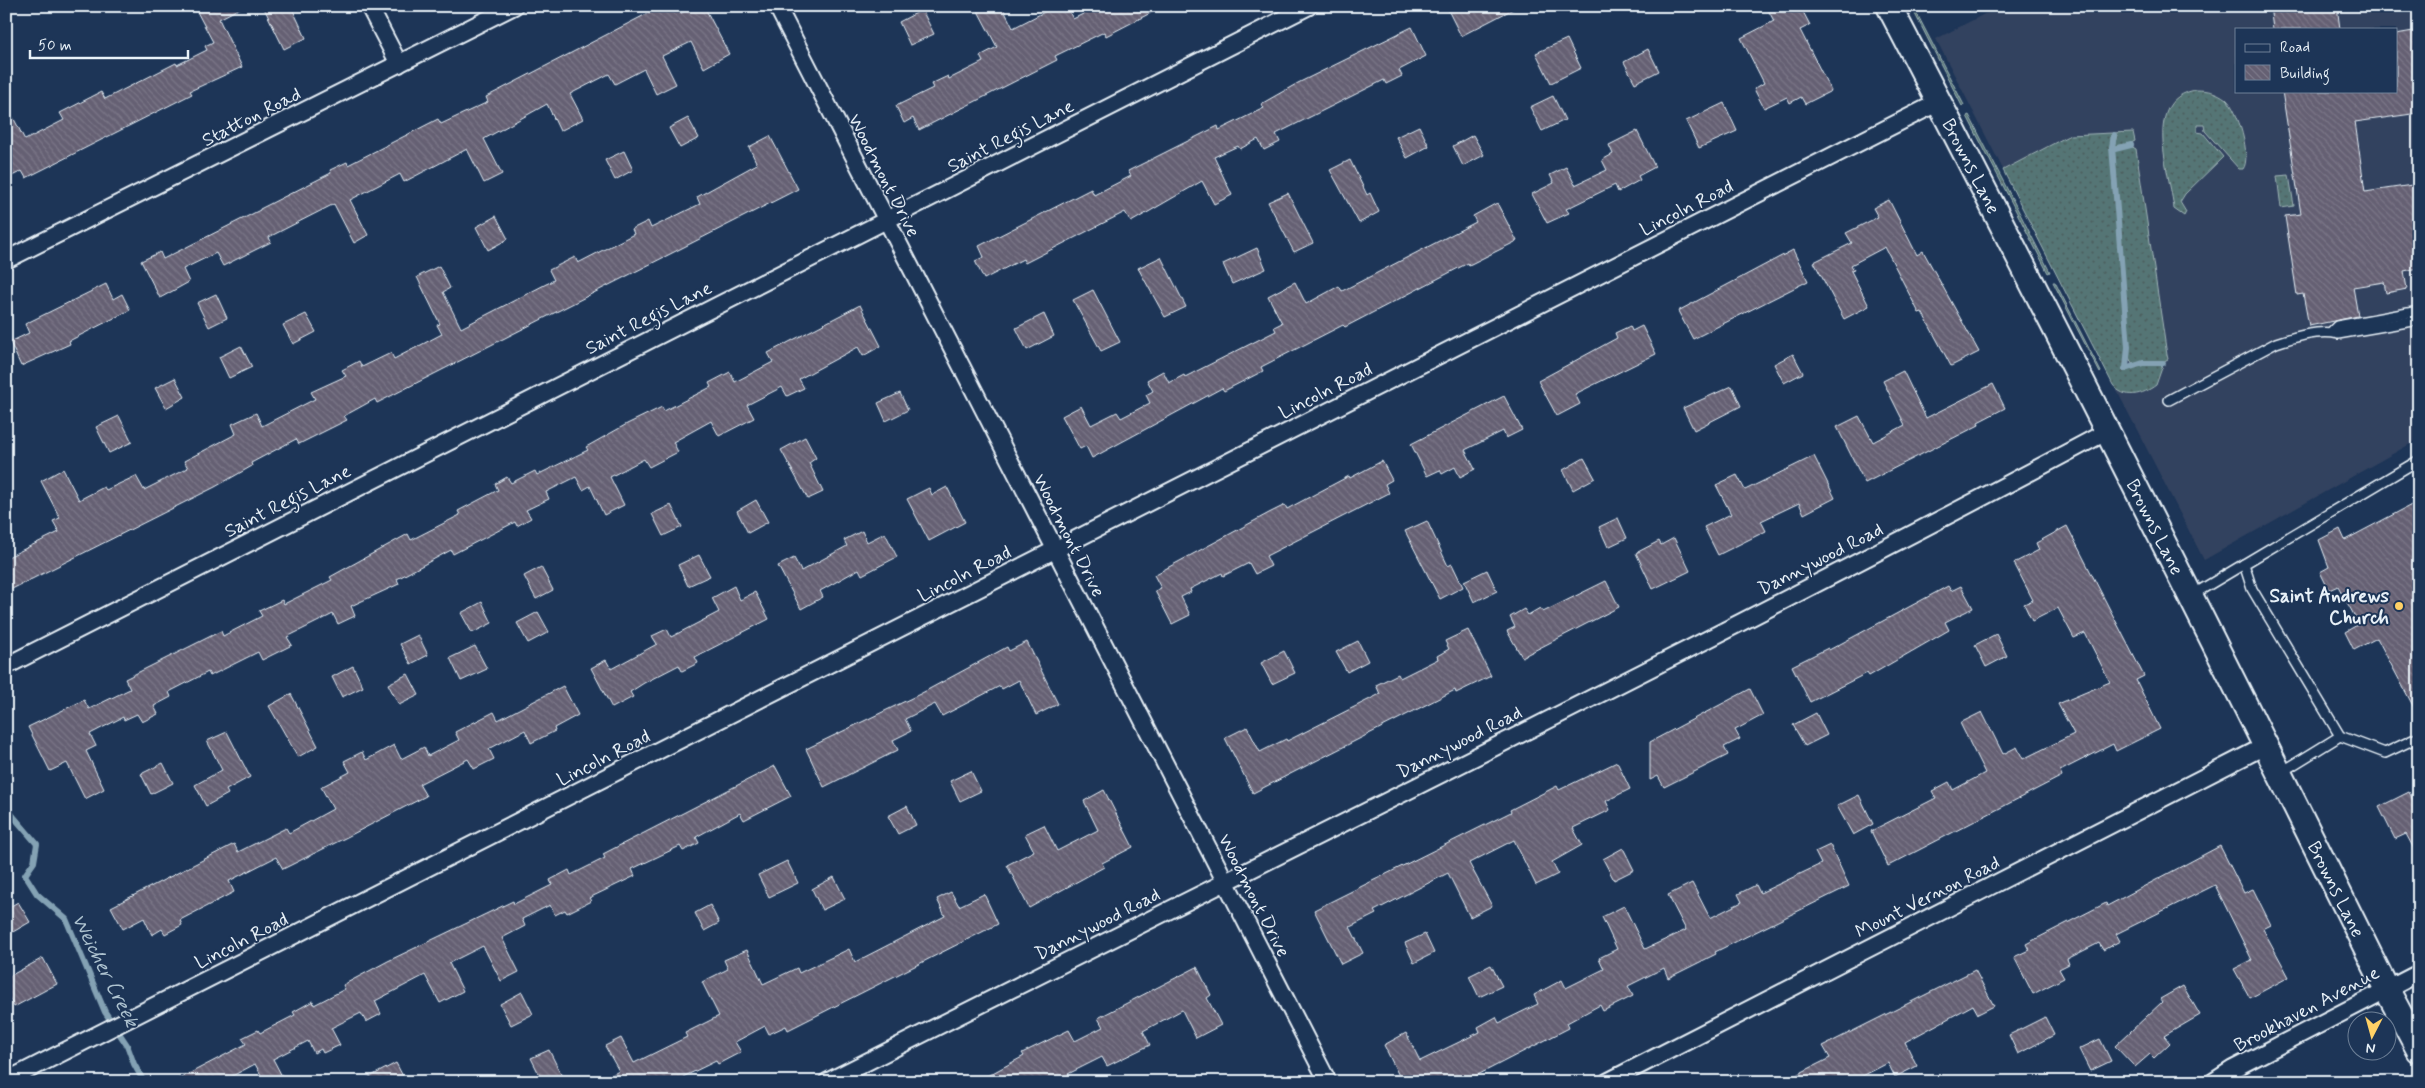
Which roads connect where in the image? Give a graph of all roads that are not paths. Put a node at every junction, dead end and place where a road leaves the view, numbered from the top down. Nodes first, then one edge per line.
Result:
1 (369, 6) edge
2 (514, 6) edge
3 (777, 6) edge
4 (1309, 6) edge
5 (1889, 6) edge
6 (399, 64) junction
7 (1939, 102) junction
8 (886, 219) junction
9 (6, 260) edge
10 (2419, 311) edge
11 (2419, 320) edge
12 (2331, 332) junction
13 (2168, 400) dead end
14 (2106, 432) junction
15 (2419, 460) edge
16 (1055, 549) junction
17 (2244, 564) junction
18 (2192, 595) junction
19 (6, 666) edge
20 (2340, 736) junction
21 (2419, 737) edge
22 (2265, 746) junction
23 (2280, 773) junction
24 (1225, 880) junction
25 (2419, 972) edge
26 (2386, 988) junction
27 (2419, 1050) edge
28 (6, 1081) edge
29 (827, 1082) edge
30 (1328, 1082) edge
31 (1607, 1082) edge
32 (2213, 1082) edge

1 - 6 street
2 - 6 street, Statton Road
3 - 8 street, Woodmont Drive
4 - 8 street, Saint Regis Lane
5 - 7 street, Browns Lane
6 - 9 street, Statton Road
7 - 14 street, Browns Lane
7 - 16 street, Lincoln Road
8 - 16 street, Woodmont Drive
8 - 19 street, Saint Regis Lane
10 - 12 lane
11 - 12 lane
12 - 13 lane
14 - 18 street, Browns Lane
14 - 24 street, Dannywood Road
15 - 17 lane
16 - 24 street, Woodmont Drive
16 - 28 street, Lincoln Road
17 - 18 lane
17 - 20 lane
18 - 22 street, Browns Lane
20 - 21 lane
20 - 23 lane
22 - 23 street, Browns Lane
22 - 31 street, Mount Vernon Road
23 - 26 street, Browns Lane
24 - 29 street, Dannywood Road
24 - 30 street, Woodmont Drive
25 - 26 street, Brookhaven Avenue
26 - 27 street, Browns Lane
26 - 32 street, Brookhaven Avenue

